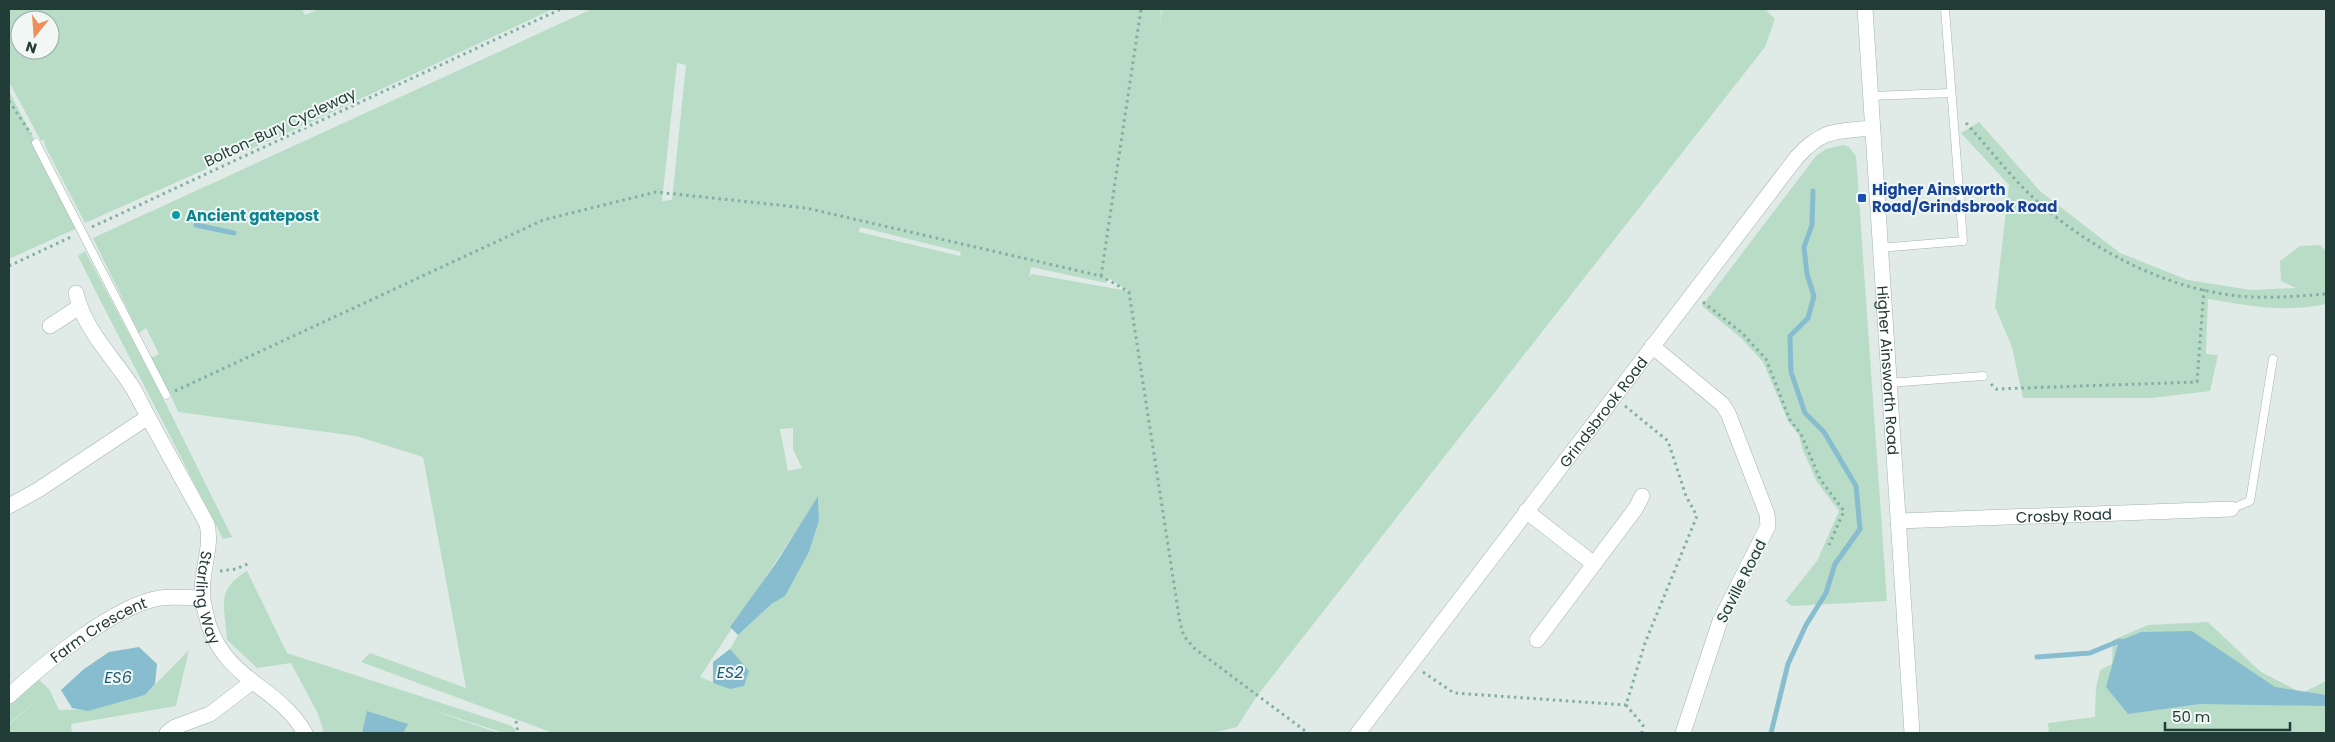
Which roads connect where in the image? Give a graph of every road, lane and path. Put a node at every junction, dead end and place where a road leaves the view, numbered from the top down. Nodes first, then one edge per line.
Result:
1 (561, 9) edge
2 (1141, 9) edge
3 (1865, 9) edge
4 (1945, 9) edge
5 (1950, 93) junction
6 (1869, 96) junction
7 (9, 101) edge
8 (1951, 107) junction
9 (1872, 128) junction
10 (36, 143) joint
11 (82, 232) junction
12 (1879, 248) junction
13 (9, 266) edge
14 (1101, 276) junction
15 (2204, 289) junction
16 (1692, 294) junction
17 (2326, 294) edge
18 (50, 326) dead end
19 (1652, 346) junction
20 (2273, 359) dead end
21 (1983, 376) joint
22 (1888, 383) junction
23 (166, 395) joint
24 (1613, 396) junction
25 (159, 438) junction
26 (1642, 496) dead end
27 (9, 506) edge
28 (2231, 509) joint
29 (1526, 511) junction
30 (1898, 521) junction
31 (1828, 545) dead end
32 (250, 563) dead end
33 (1594, 564) junction
34 (205, 573) junction
35 (202, 598) junction
36 (1537, 640) dead end
37 (1410, 663) junction
38 (252, 682) junction
39 (9, 696) edge
40 (1626, 705) junction
41 (516, 721) dead end
42 (167, 733) edge
43 (305, 733) edge
44 (518, 733) edge
45 (1308, 733) edge
46 (1358, 733) edge
47 (1642, 733) edge
48 (1683, 733) edge
49 (1912, 733) edge

1 - 11 path, Bolton-Bury Cycleway
2 - 14 path
3 - 6 street, Higher Ainsworth Road
4 - 5 lane
5 - 6 lane
5 - 8 lane
6 - 9 street, Higher Ainsworth Road
7 - 10 path
8 - 12 lane
8 - 15 path
9 - 12 street, Higher Ainsworth Road
9 - 16 street, Grindsbrook Road
10 - 11 lane
11 - 13 path, Bolton-Bury Cycleway
11 - 23 lane
12 - 22 street, Higher Ainsworth Road
14 - 23 path
14 - 45 path
15 - 17 path
15 - 21 path
16 - 19 street, Grindsbrook Road
16 - 31 path
18 - 25 street, Starling Way
19 - 24 street, Grindsbrook Road
19 - 48 street, Saville Road
20 - 28 lane
21 - 22 lane
22 - 30 street, Higher Ainsworth Road
24 - 29 street, Grindsbrook Road
24 - 40 path
25 - 27 street, Starling Way
25 - 34 street, Starling Way
26 - 33 street
28 - 30 street, Crosby Road
29 - 33 street
29 - 37 street, Grindsbrook Road
30 - 49 street, Higher Ainsworth Road
32 - 34 path
33 - 36 street
34 - 35 street, Starling Way
35 - 38 street, Starling Way
35 - 39 street, Farm Crescent
37 - 40 path
37 - 46 street, Grindsbrook Road
38 - 42 street
38 - 43 street, Starling Way
40 - 47 path
41 - 44 path

